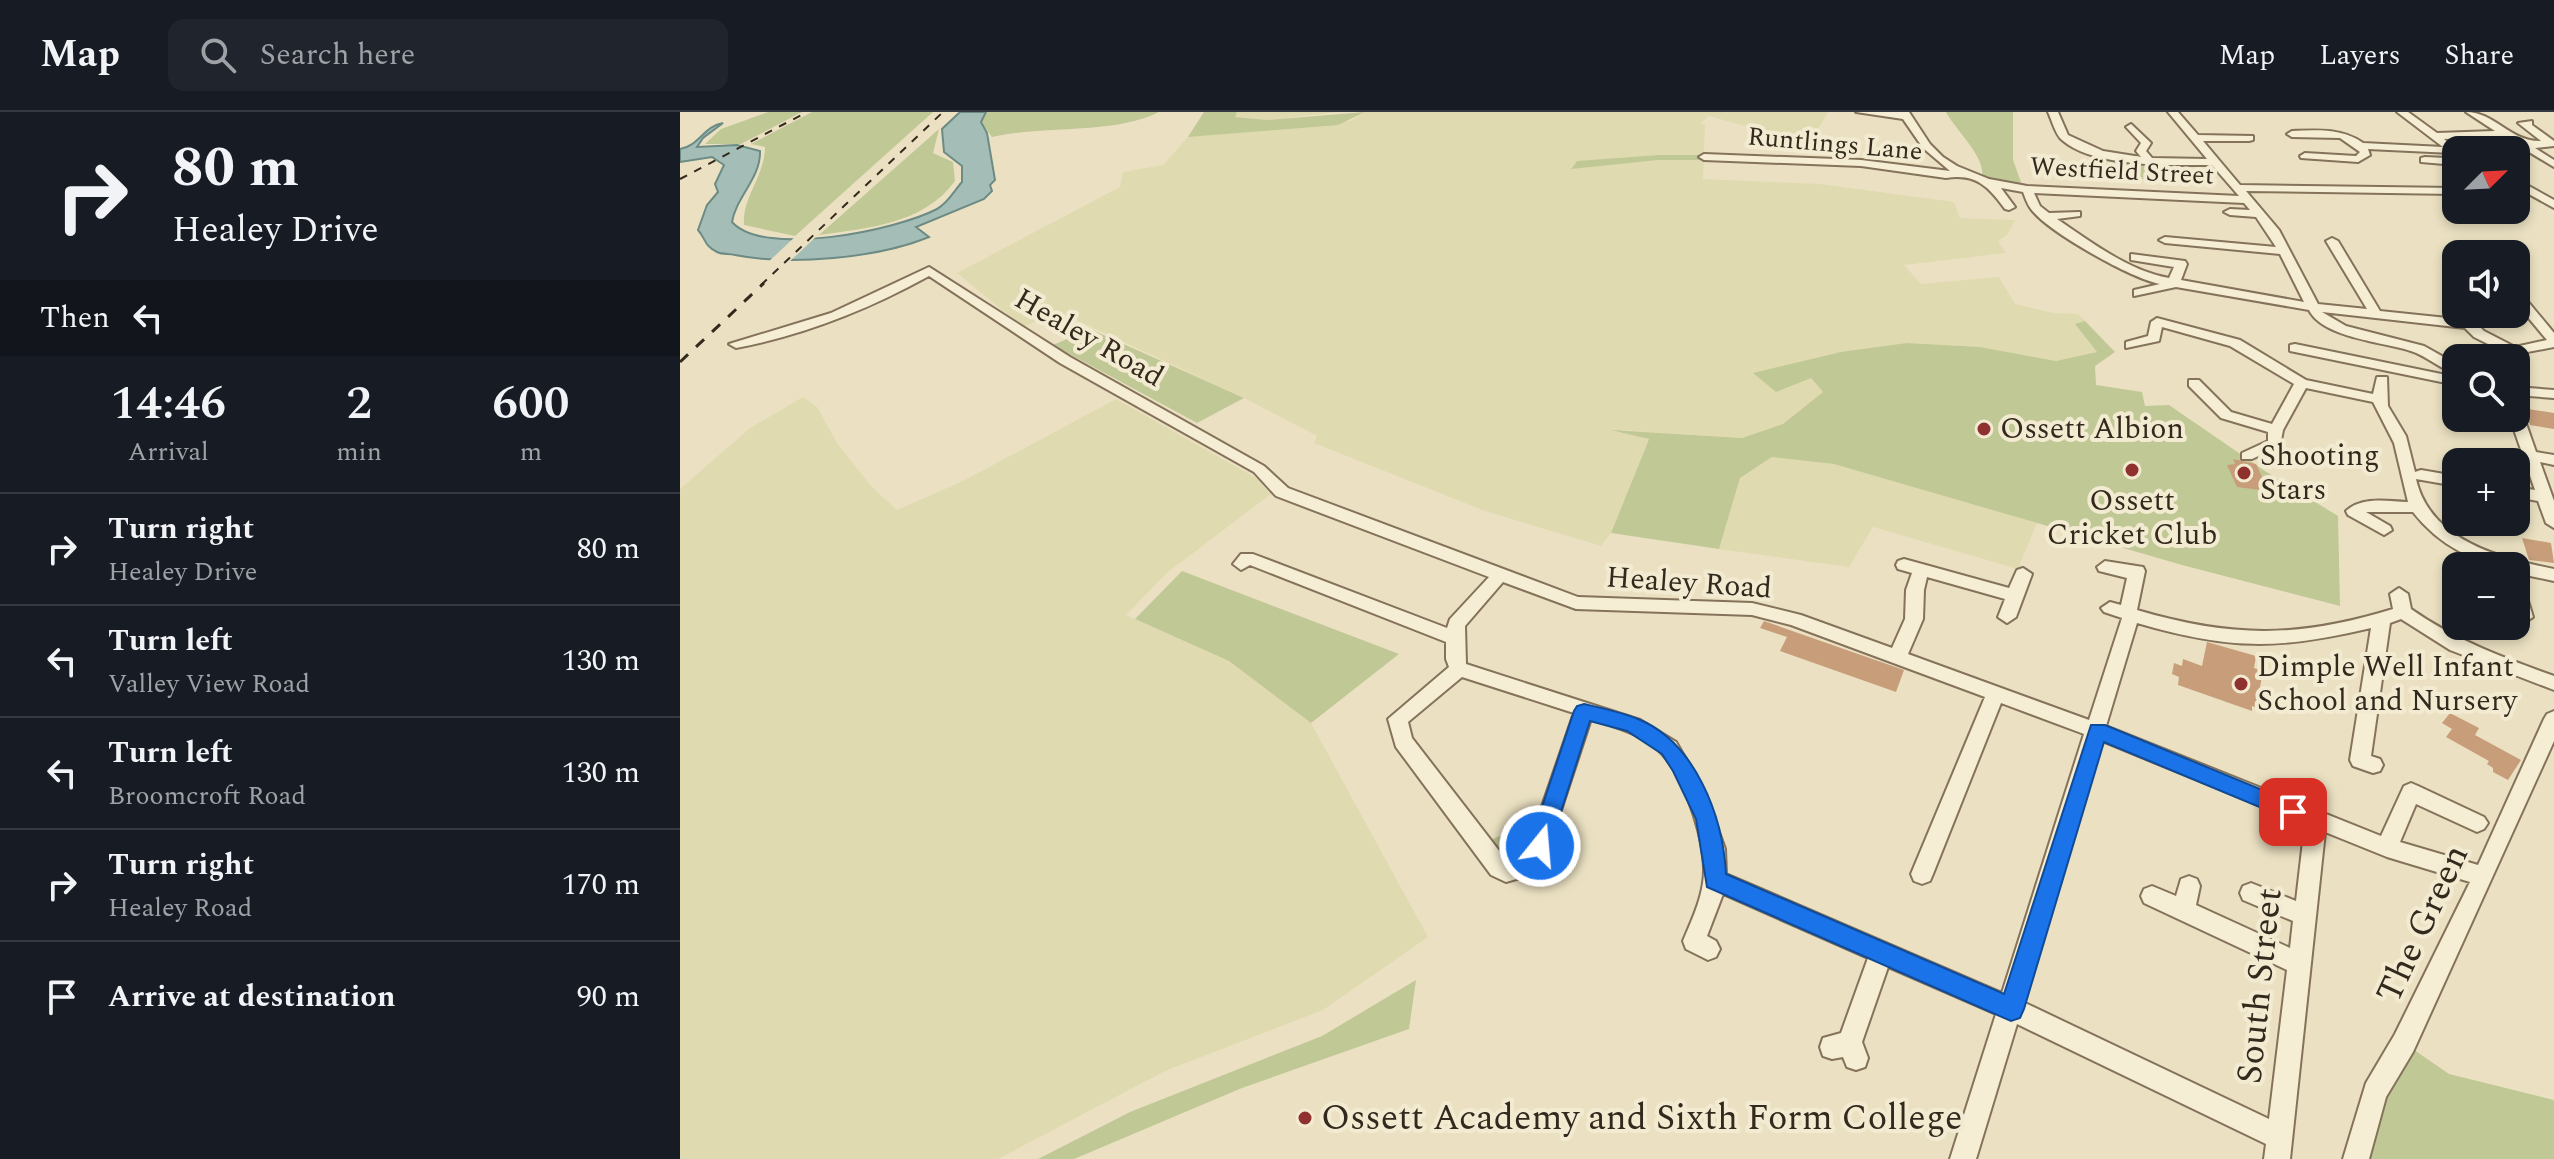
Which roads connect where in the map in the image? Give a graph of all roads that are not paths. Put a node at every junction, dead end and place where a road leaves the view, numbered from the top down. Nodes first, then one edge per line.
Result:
1 (1861, 112) edge
2 (2173, 112) edge
3 (2402, 112) edge
4 (2471, 112) edge
5 (1905, 115) edge
6 (2058, 122) edge
7 (2529, 123) dead end
8 (2131, 127) dead end
9 (2297, 133) dead end
10 (2505, 134) junction
11 (2435, 136) junction
12 (2508, 136) edge
13 (2196, 138) junction
14 (2249, 139) dead end
15 (2442, 141) edge
16 (2530, 145) edge
17 (2362, 146) junction
18 (2417, 148) junction
19 (2442, 149) edge
20 (2530, 149) edge
21 (2305, 156) dead end
22 (1704, 157) dead end
23 (2409, 160) dead end
24 (2431, 160) junction
25 (2442, 161) edge
26 (2150, 162) junction
27 (2217, 162) junction
28 (2554, 164) edge
29 (1962, 172) junction
30 (1993, 184) junction
31 (2239, 188) junction
32 (2027, 189) junction
33 (2530, 190) edge
34 (2442, 191) edge
35 (2249, 200) junction
36 (2554, 205) edge
37 (2009, 207) dead end
38 (2230, 212) dead end
39 (2076, 214) dead end
40 (2261, 214) junction
41 (2046, 217) junction
42 (2165, 240) dead end
43 (2332, 241) dead end
44 (2285, 251) junction
45 (2135, 257) dead end
46 (2173, 284) junction
47 (2138, 293) dead end
48 (2311, 307) junction
49 (2530, 312) edge
50 (2442, 313) edge
51 (2377, 316) junction
52 (2473, 328) edge
53 (2554, 342) edge
54 (736, 344) dead end
55 (2494, 344) edge
56 (2295, 348) dead end
57 (2530, 348) edge
58 (2151, 354) dead end
59 (2442, 362) edge
60 (2442, 379) edge
61 (2382, 380) dead end
62 (2302, 383) junction
63 (2204, 390) dead end
64 (2530, 392) edge
65 (2554, 394) edge
66 (2378, 399) junction
67 (2276, 430) junction
68 (2530, 455) joint
69 (2247, 456) dead end
70 (2554, 460) edge
71 (2421, 475) dead end
72 (2442, 479) edge
73 (2530, 500) edge
74 (2417, 507) junction
75 (2551, 512) edge
76 (2384, 530) dead end
77 (2482, 552) edge
78 (1241, 564) dead end
79 (2105, 567) dead end
80 (2530, 570) edge
81 (2023, 574) dead end
82 (1500, 575) junction
83 (2554, 575) edge
84 (2015, 596) junction
85 (2123, 614) junction
86 (2007, 617) dead end
87 (2381, 620) junction
88 (1453, 637) junction
89 (1897, 658) junction
90 (1459, 669) junction
91 (2554, 683) edge
92 (1995, 695) junction
93 (1584, 711) junction
94 (2553, 727) edge
95 (2098, 731) junction
96 (2373, 765) dead end
97 (2316, 822) junction
98 (2477, 823) dead end
99 (2387, 848) junction
100 (1922, 874) dead end
101 (2484, 876) junction
102 (1715, 880) junction
103 (2189, 886) dead end
104 (2251, 893) dead end
105 (2152, 896) dead end
106 (2184, 911) junction
107 (2304, 915) junction
108 (1708, 949) dead end
109 (1881, 955) junction
110 (2298, 963) junction
111 (2011, 1009) junction
112 (1846, 1050) dead end
113 (2278, 1148) edge
114 (1963, 1159) edge
115 (2356, 1159) edge

1 - 5 street
2 - 13 street
3 - 11 street
4 - 10 street
5 - 29 street
6 - 26 street
7 - 16 street
8 - 26 street
9 - 17 street
10 - 11 street
10 - 12 street
11 - 15 street
13 - 14 street
13 - 27 street
17 - 18 street
17 - 21 street
18 - 19 street
18 - 24 street
20 - 28 street
22 - 29 street, Runtlings Lane
23 - 24 street
24 - 25 street
26 - 27 street
27 - 31 street
29 - 30 street, Westfield Street
30 - 32 street, Westfield Street
30 - 37 street
31 - 34 street
31 - 35 street
32 - 35 street, Westfield Street
32 - 41 street
33 - 36 street
35 - 40 street
38 - 40 street
39 - 41 street
40 - 44 street
41 - 46 street
42 - 44 street
43 - 51 street
44 - 48 street
45 - 46 street
46 - 47 street
46 - 48 street
48 - 51 street
48 - 59 street
49 - 53 street
50 - 51 street
52 - 55 street
53 - 57 street
54 - 82 street, Healey Road
56 - 60 street
58 - 62 street
61 - 66 street
62 - 66 street
62 - 67 street
63 - 67 street
64 - 65 street
66 - 74 street
67 - 69 street
68 - 70 street
68 - 75 street
71 - 72 street
73 - 75 street
74 - 76 street
74 - 77 street
78 - 88 street
79 - 85 street
80 - 83 street
81 - 84 street
82 - 88 street
82 - 89 street, Healey Road
84 - 86 street
84 - 89 street
85 - 87 street
85 - 95 street
87 - 91 street
87 - 96 street
88 - 90 street
89 - 92 street, Healey Road
90 - 93 street
90 - 93 street
92 - 95 street, Healey Road
92 - 100 street
93 - 102 street
94 - 101 street, The Green
95 - 97 street, Healey Road
95 - 111 street
97 - 99 street, Healey Road
97 - 107 street, South Street
98 - 99 street
99 - 101 street, Healey Road
101 - 115 street, The Green
102 - 108 street
102 - 109 street
103 - 106 street
104 - 107 street
105 - 106 street
106 - 110 street
107 - 110 street, South Street
109 - 111 street
109 - 112 street
110 - 113 street, South Street
111 - 113 street
111 - 114 street

